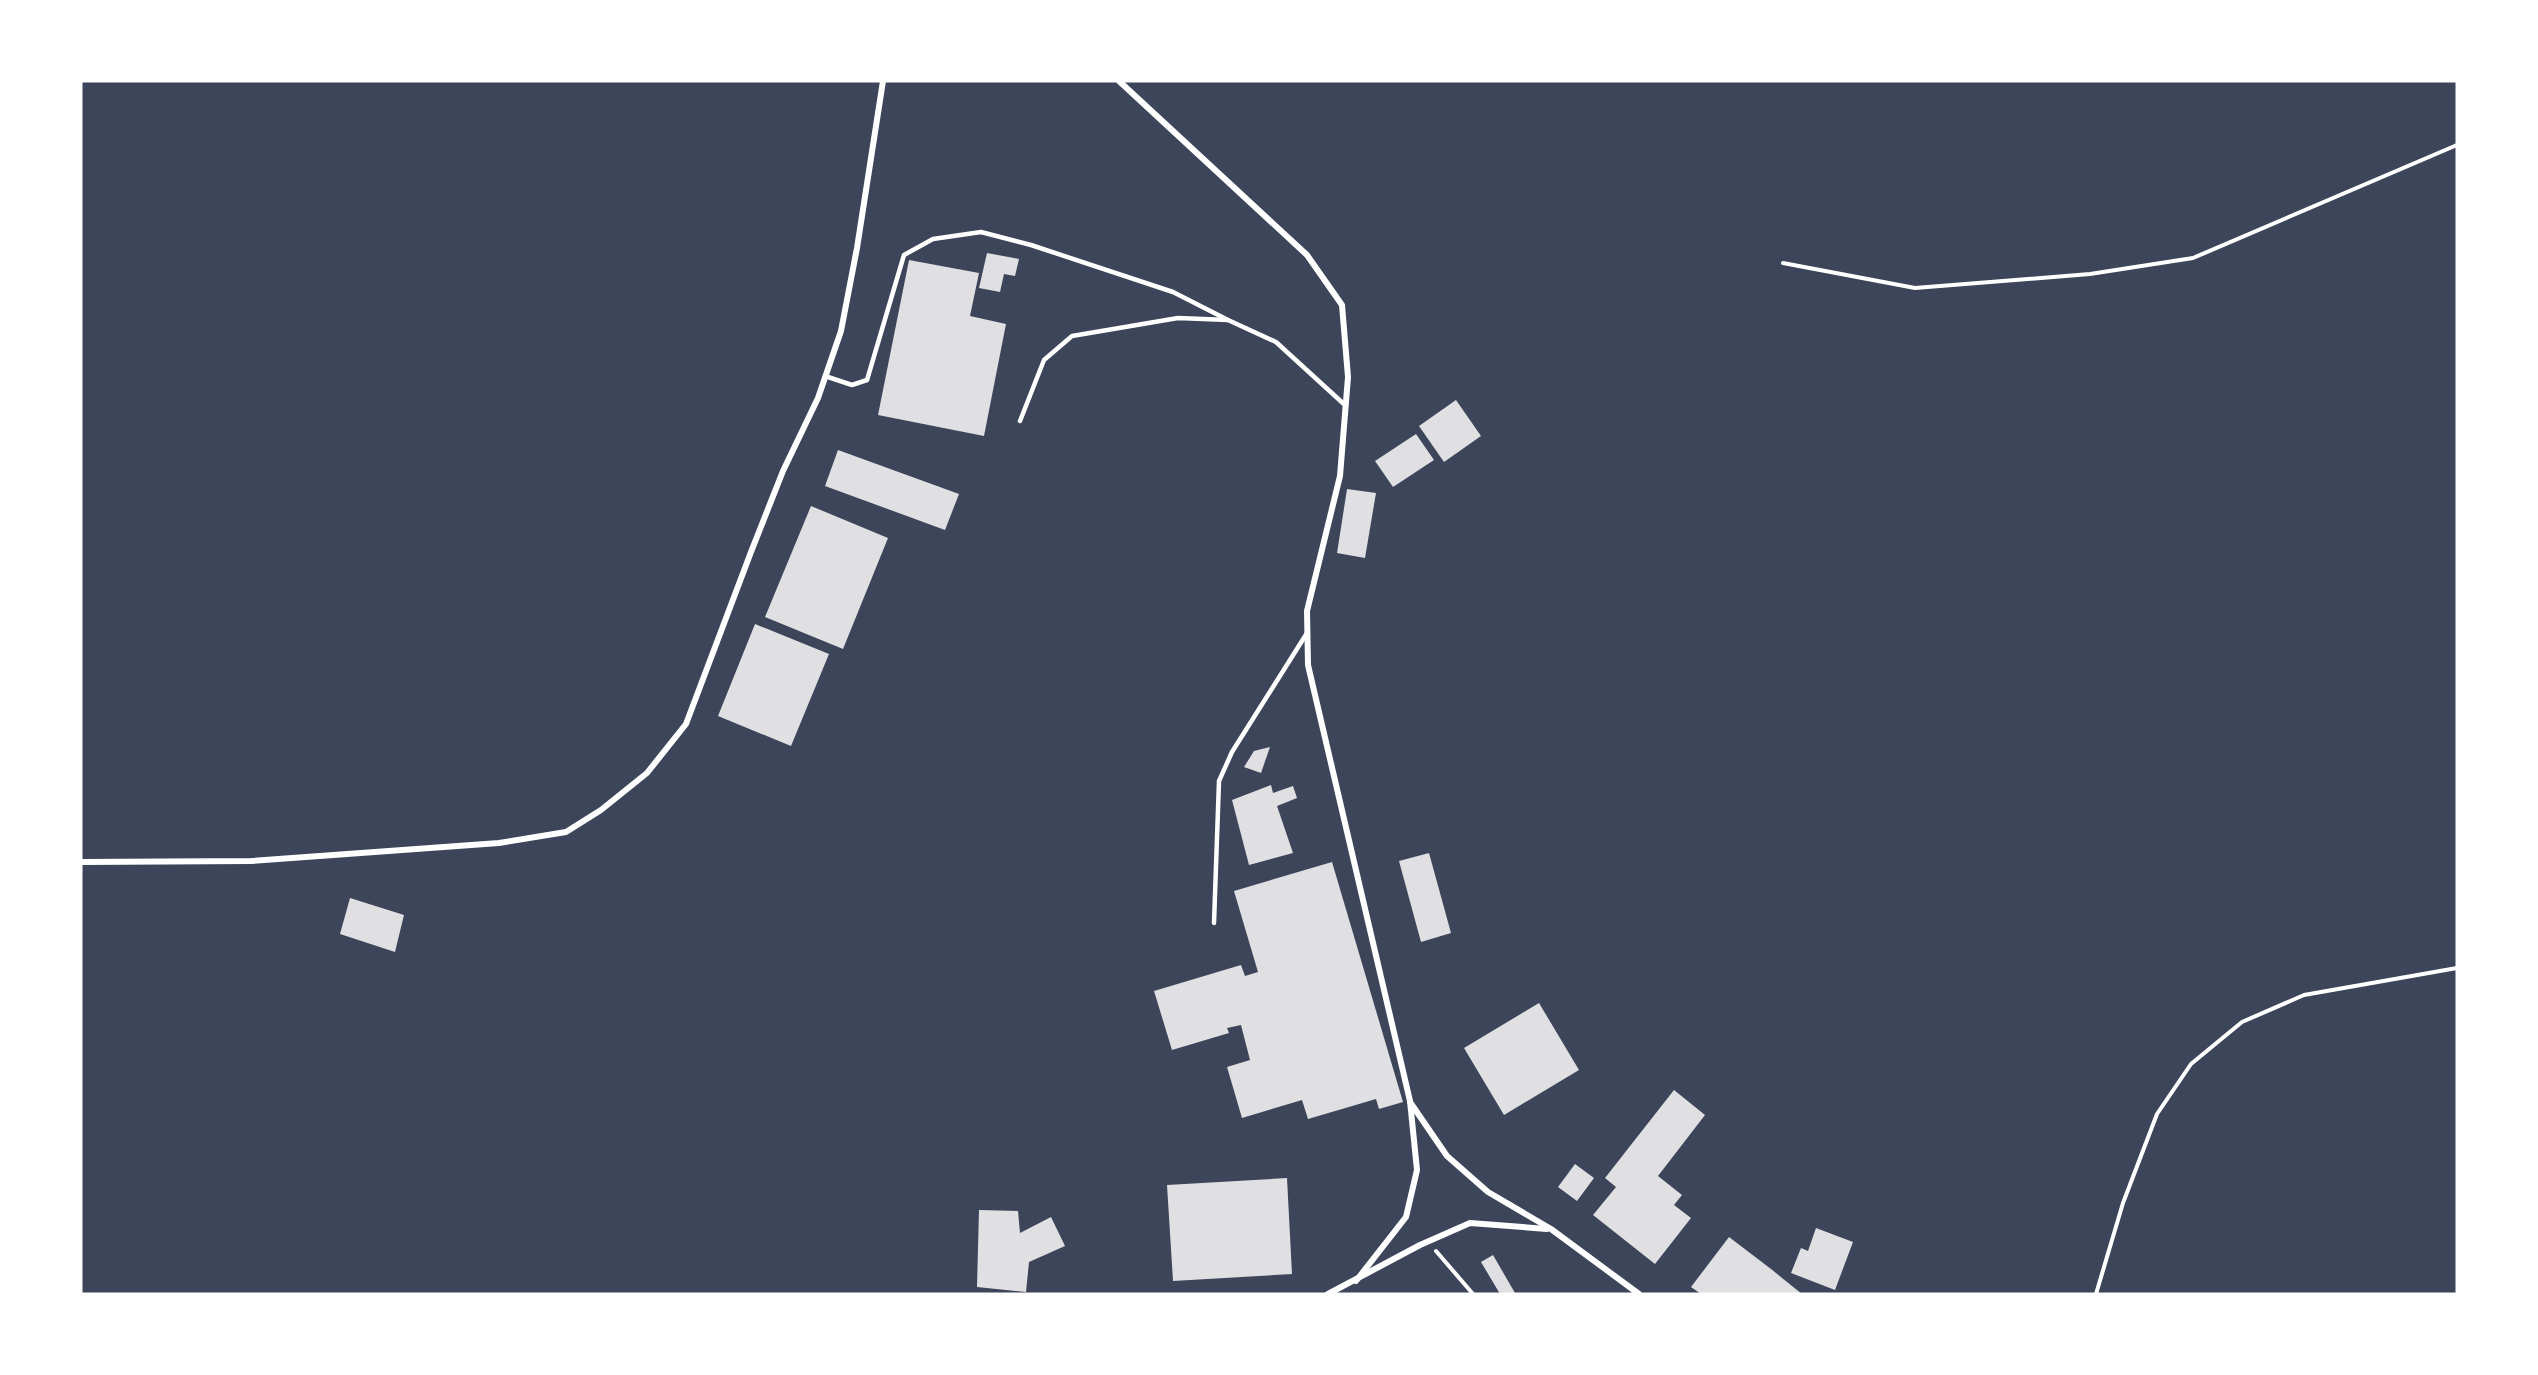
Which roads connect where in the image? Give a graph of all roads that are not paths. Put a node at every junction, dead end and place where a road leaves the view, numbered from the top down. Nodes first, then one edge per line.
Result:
1 (883, 81) edge
2 (1119, 81) edge
3 (1228, 321) junction
4 (825, 376) junction
5 (1346, 406) junction
6 (1020, 421) dead end
7 (1307, 633) junction
8 (81, 862) edge
9 (1214, 923) dead end
10 (1410, 1101) junction
11 (1551, 1229) junction
12 (1356, 1281) junction
13 (1328, 1294) edge
14 (1639, 1294) edge

1 - 4 street
2 - 5 street
3 - 4 lane
3 - 5 lane
3 - 6 lane
4 - 8 street
5 - 7 street
7 - 9 lane
7 - 10 street
10 - 11 street
10 - 12 street
11 - 12 street
11 - 14 street
12 - 13 street

